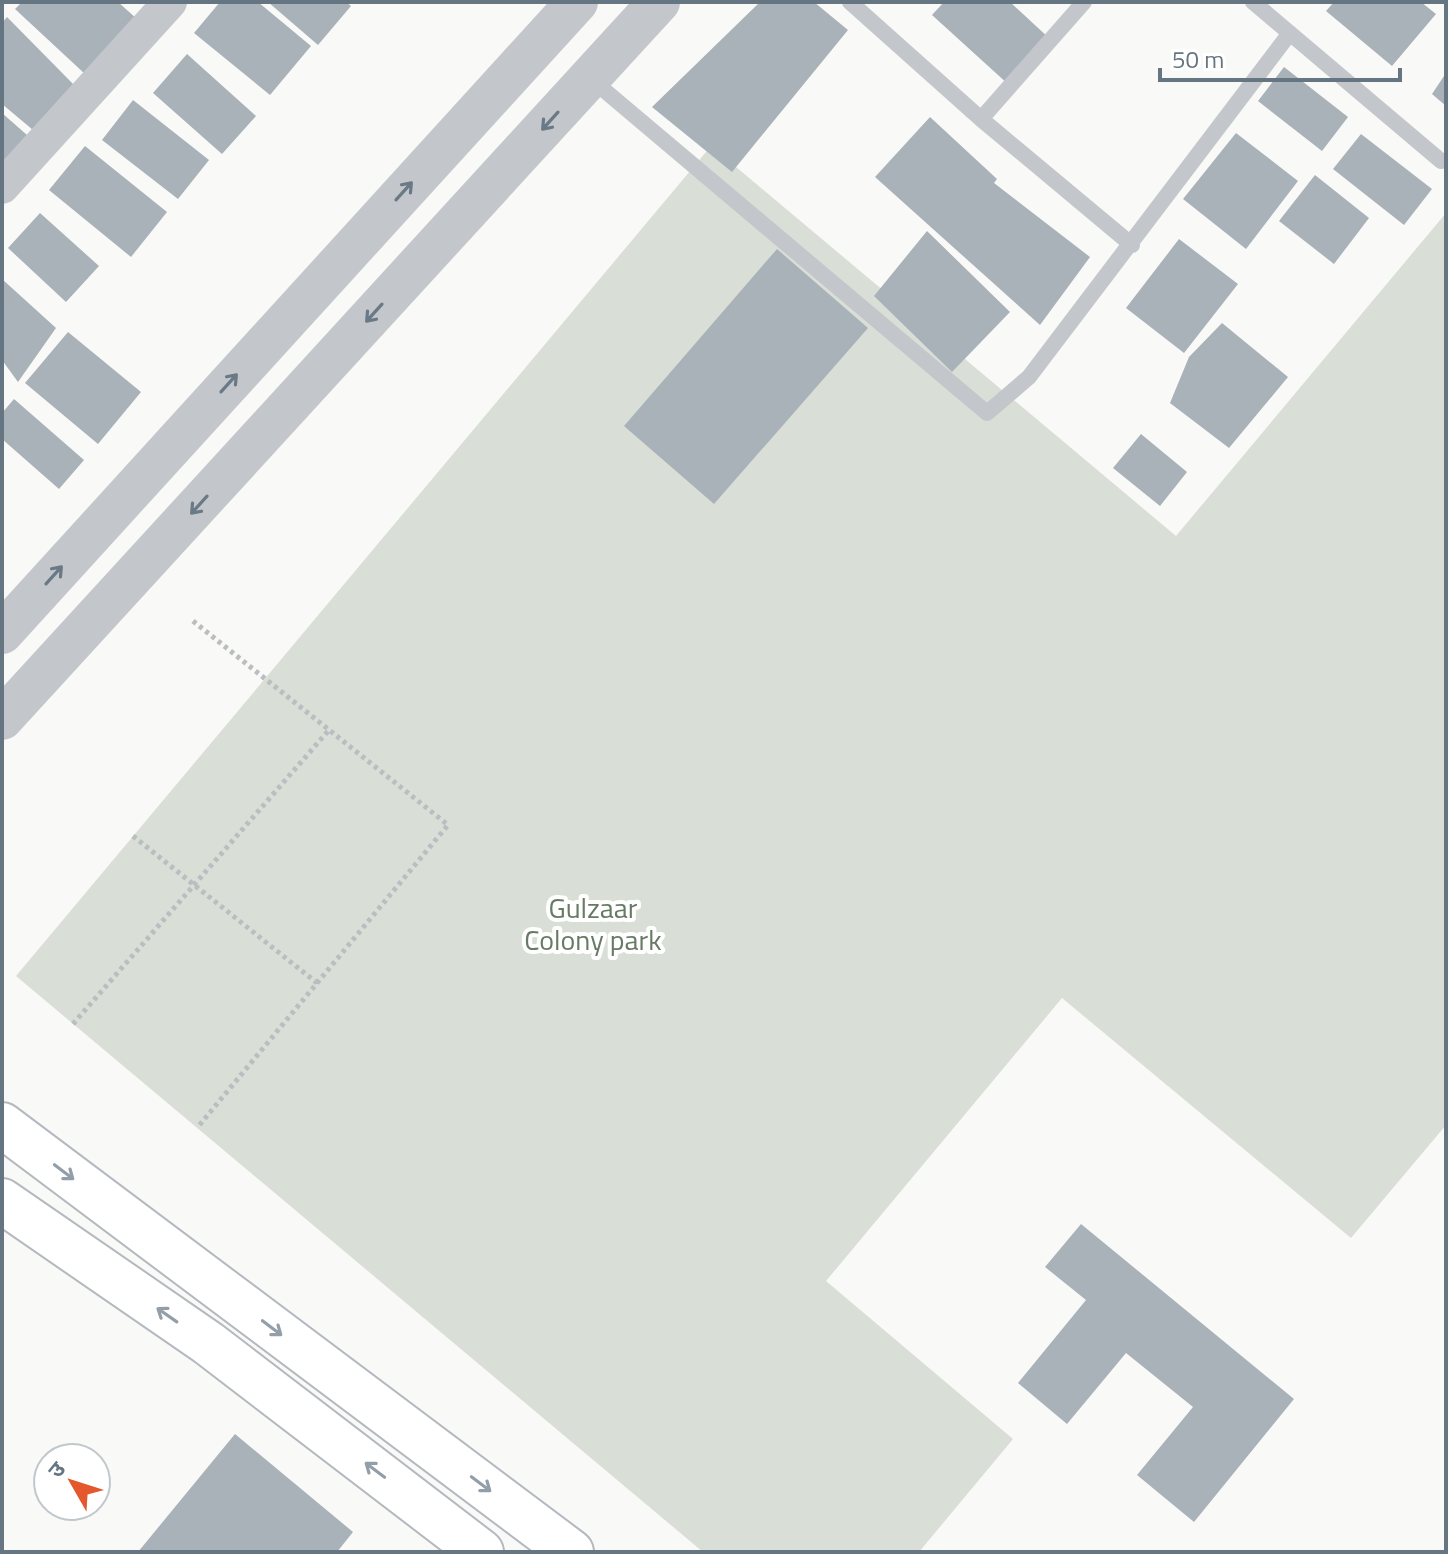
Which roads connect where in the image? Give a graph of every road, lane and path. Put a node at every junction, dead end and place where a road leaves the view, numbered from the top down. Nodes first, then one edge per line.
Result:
1 (170, 2) edge
2 (659, 2) edge
3 (850, 2) edge
4 (1084, 2) edge
5 (1253, 2) edge
6 (560, 7) edge
7 (1290, 33) junction
8 (590, 78) junction
9 (981, 119) junction
10 (1441, 161) dead end
11 (2, 187) edge
12 (1132, 245) junction
13 (193, 621) dead end
14 (2, 633) edge
15 (2, 719) edge
16 (329, 730) junction
17 (133, 836) dead end
18 (195, 885) junction
19 (317, 983) junction
20 (73, 1024) dead end
21 (2, 1125) edge
22 (197, 1128) dead end
23 (2, 1201) edge
24 (456, 1544) edge
25 (571, 1552) edge

1 - 11 street
2 - 8 street
3 - 9 lane
4 - 9 lane
5 - 7 lane
14 -> 6 street
7 - 10 lane
7 - 12 lane
8 - 12 lane
8 -> 15 street
9 - 12 lane
13 - 16 path
16 - 18 path
16 - 19 path
17 - 18 path
18 - 19 path
18 - 20 path
19 - 22 path
21 -> 25 main road
24 -> 23 main road

